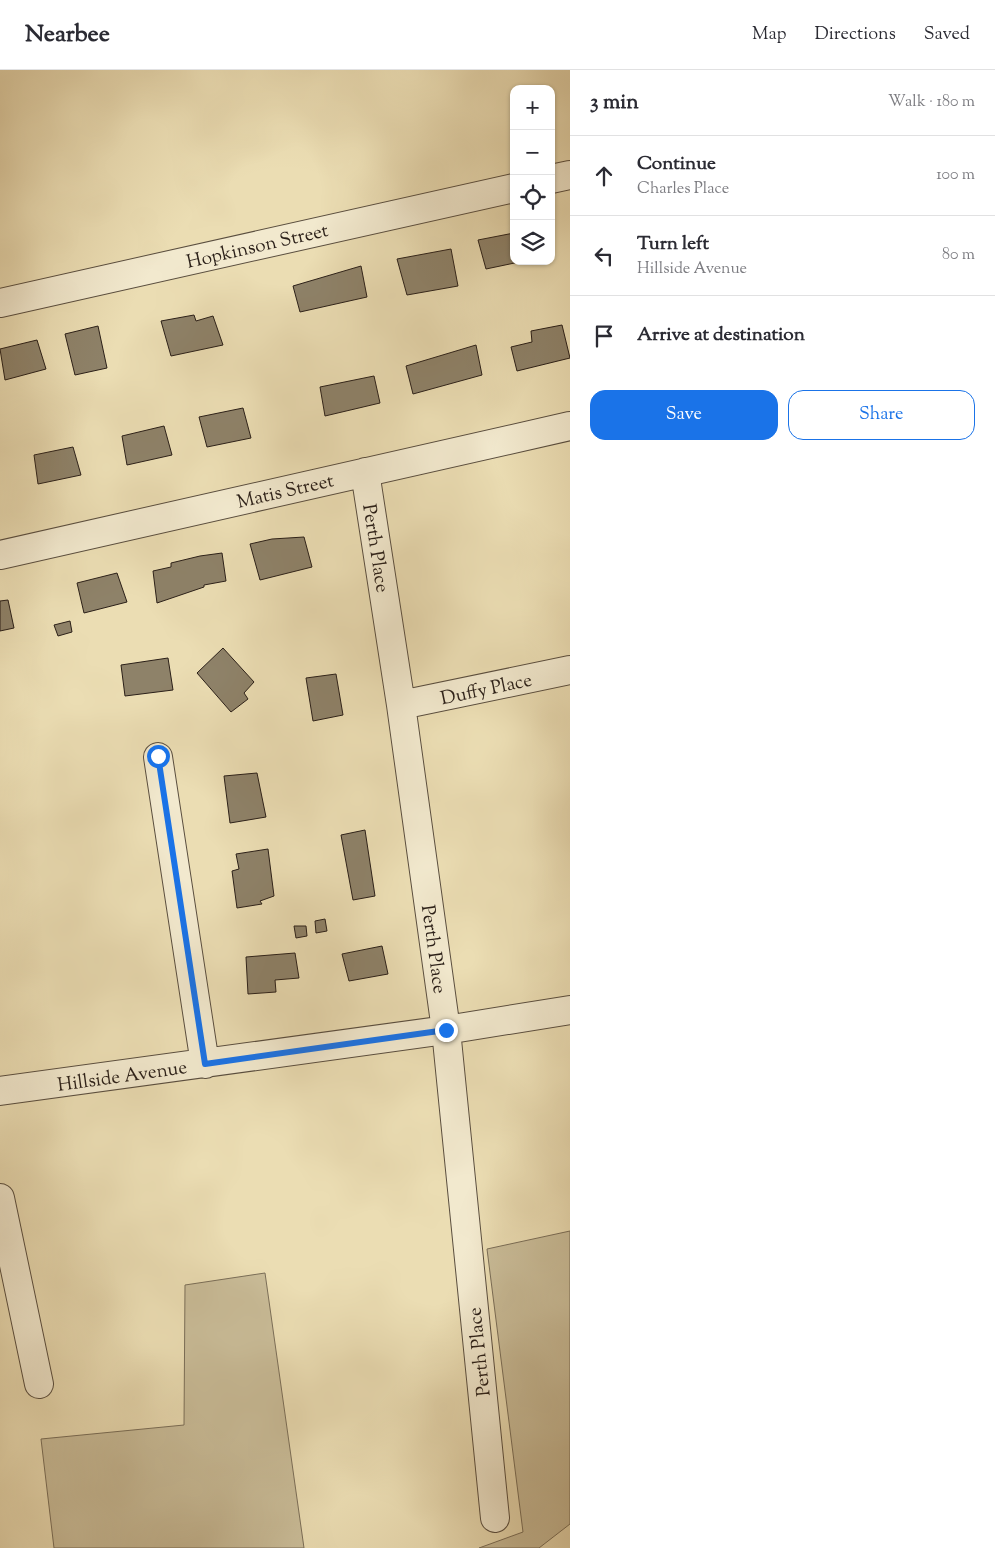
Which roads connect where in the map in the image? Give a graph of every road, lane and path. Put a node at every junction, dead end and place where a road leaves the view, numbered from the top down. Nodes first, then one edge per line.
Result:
1 (570, 175) edge
2 (555, 178) edge
3 (510, 189) edge
4 (0, 303) edge
5 (570, 426) edge
6 (365, 472) junction
7 (0, 555) edge
8 (570, 670) edge
9 (401, 705) junction
10 (158, 756) dead end
11 (570, 1010) edge
12 (446, 1030) junction
13 (205, 1064) junction
14 (0, 1092) edge
15 (0, 1198) edge
16 (39, 1384) dead end
17 (495, 1518) dead end

1 - 2 street
3 - 4 street, Hopkinson Street
5 - 6 street, Matis Street
6 - 7 street, Matis Street
6 - 9 street, Perth Place
8 - 9 street, Duffy Place
9 - 12 street, Perth Place
10 - 13 street
11 - 12 street, Hillside Avenue
12 - 13 street, Hillside Avenue
12 - 17 street, Perth Place
13 - 14 street, Hillside Avenue
15 - 16 street

